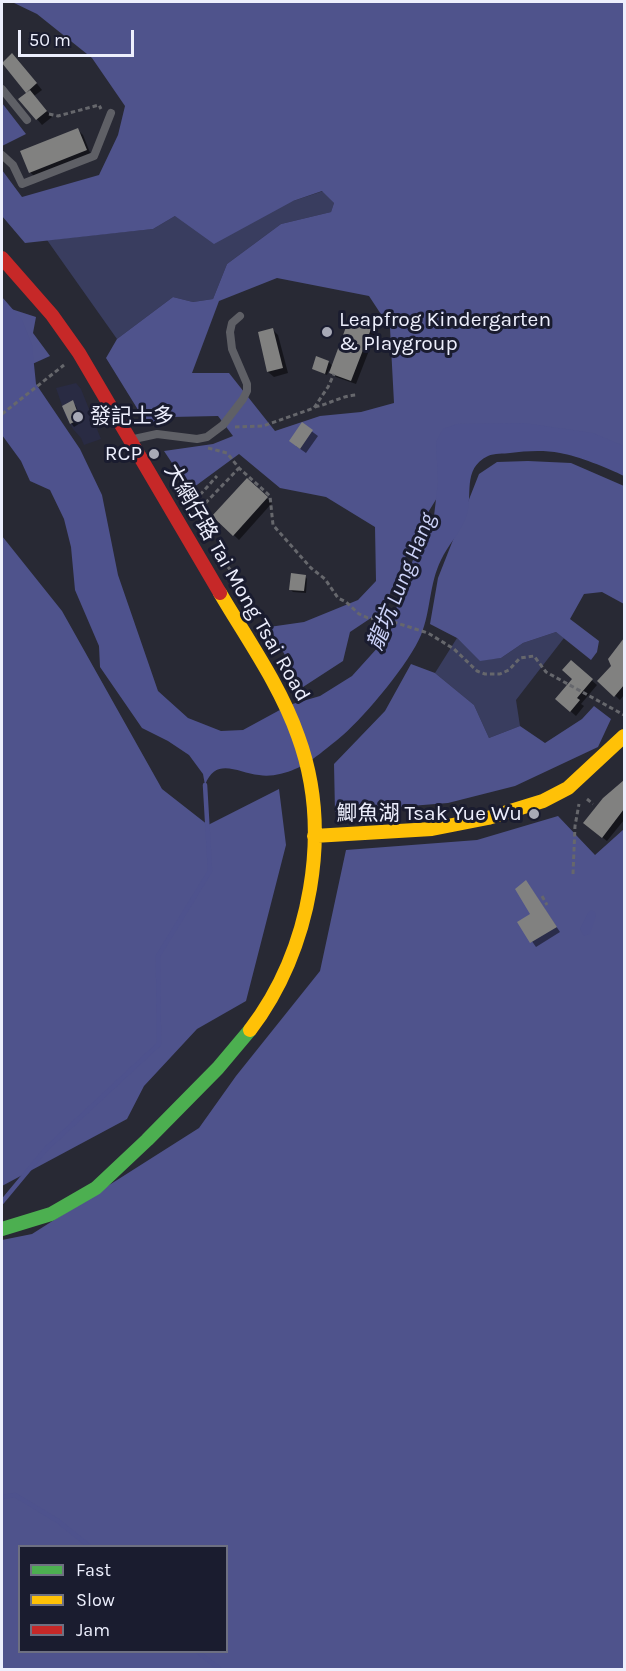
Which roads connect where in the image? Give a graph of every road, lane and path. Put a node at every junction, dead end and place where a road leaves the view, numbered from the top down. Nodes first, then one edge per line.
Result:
1 (2, 89) edge
2 (99, 105) dead end
3 (111, 113) dead end
4 (49, 114) dead end
5 (27, 120) dead end
6 (2, 155) edge
7 (2, 258) edge
8 (240, 316) dead end
9 (70, 360) dead end
10 (333, 374) dead end
11 (356, 395) dead end
12 (314, 408) junction
13 (2, 414) edge
14 (221, 427) junction
15 (182, 437) junction
16 (130, 440) junction
17 (239, 468) junction
18 (217, 476) dead end
19 (195, 514) dead end
20 (177, 520) junction
21 (624, 715) edge
22 (624, 736) edge
23 (580, 797) dead end
24 (587, 799) dead end
25 (593, 804) dead end
26 (314, 836) junction
27 (573, 874) dead end
28 (542, 896) dead end
29 (547, 905) dead end
30 (2, 1229) edge

1 - 5 lane
2 - 4 path
3 - 6 lane
7 - 16 street, 大網仔路 Tai Mong Tsai Road
8 - 14 lane
9 - 13 path
10 - 12 path
11 - 12 path
12 - 14 path
14 - 15 lane
15 - 16 lane
15 - 17 path
16 - 20 street, 大網仔路 Tai Mong Tsai Road
17 - 19 path
17 - 21 path
18 - 20 path
20 - 26 street, 大網仔路 Tai Mong Tsai Road
22 - 26 street
23 - 27 path
24 - 25 path
26 - 30 street, 大網仔路 Tai Mong Tsai Road
28 - 29 path

